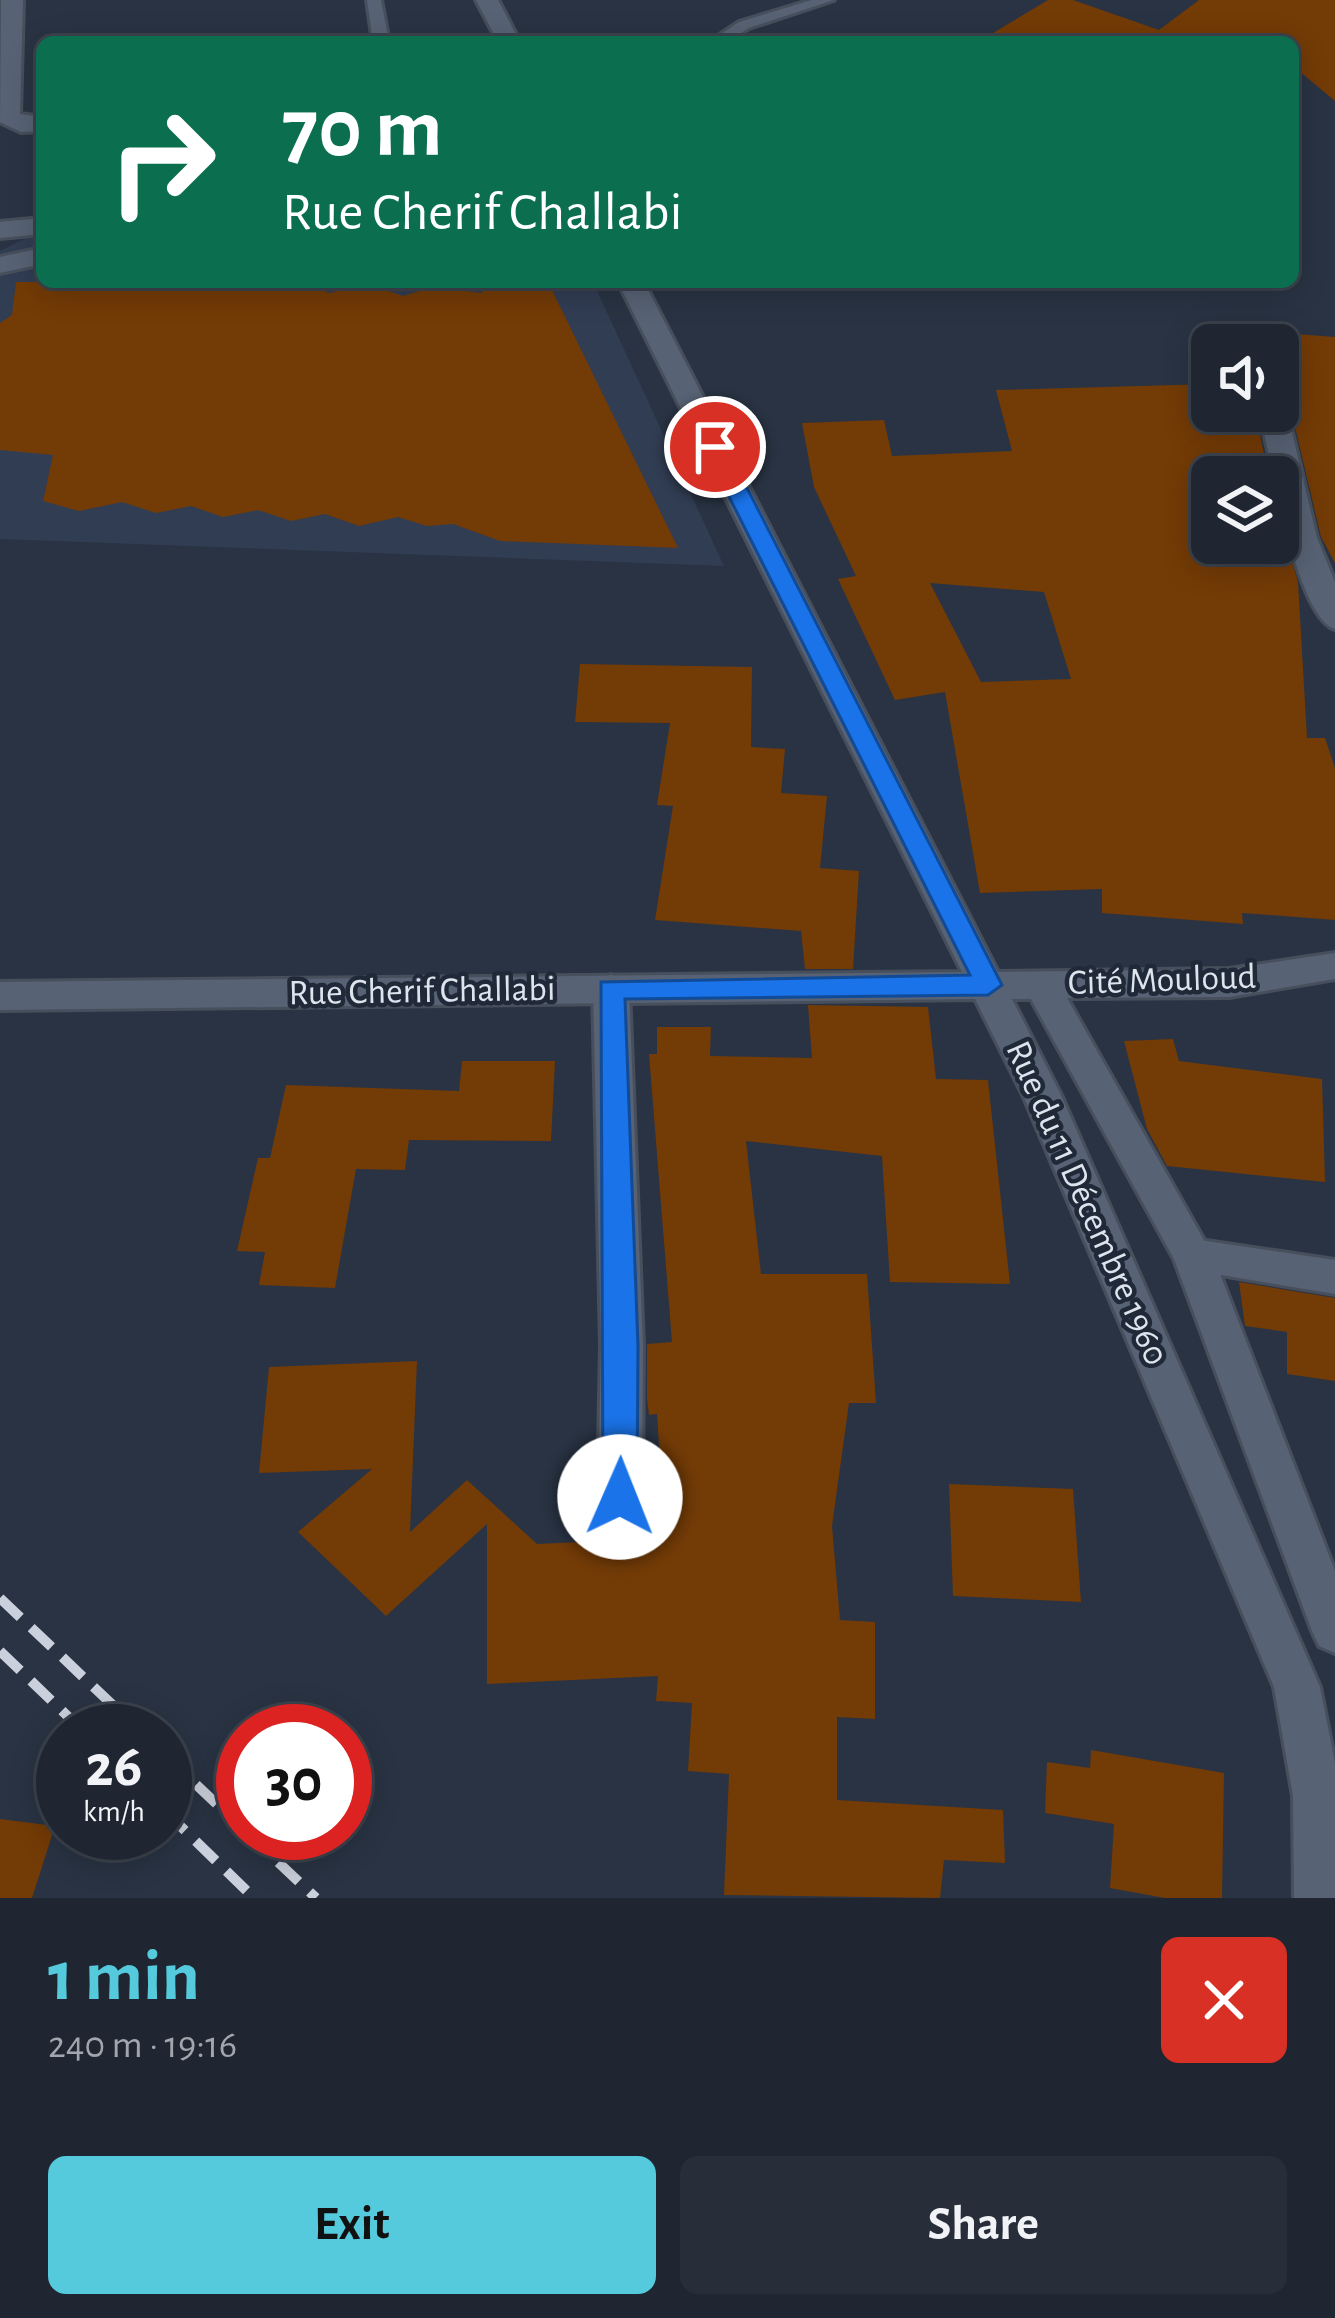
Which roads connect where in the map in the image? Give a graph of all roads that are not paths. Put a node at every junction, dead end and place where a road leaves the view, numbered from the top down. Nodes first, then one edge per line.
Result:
1 (12, 0) edge
2 (374, 0) edge
3 (487, 0) edge
4 (827, 0) edge
5 (380, 36) edge
6 (505, 36) edge
7 (727, 36) edge
8 (6, 123) edge
9 (36, 124) edge
10 (36, 227) edge
11 (0, 230) edge
12 (36, 257) edge
13 (0, 265) edge
14 (634, 288) edge
15 (1278, 432) edge
16 (1335, 537) edge
17 (1302, 538) junction
18 (1335, 619) edge
19 (1335, 966) edge
20 (1041, 984) junction
21 (988, 985) junction
22 (611, 989) junction
23 (0, 996) edge
24 (1192, 1256) junction
25 (1335, 1277) edge
26 (620, 1497) dead end
27 (1335, 1630) edge
28 (1319, 1898) edge

1 - 8 street
2 - 5 lane
3 - 6 street
4 - 7 lane
8 - 9 street
10 - 11 street
12 - 13 street
14 - 21 street, Rue du 11 Décembre 1960
15 - 17 street
16 - 17 street
17 - 18 street
19 - 20 street, Cité Mouloud
20 - 21 street, Cité Mouloud
20 - 24 street
21 - 22 street, Rue Cherif Challabi
21 - 28 street, Rue du 11 Décembre 1960
22 - 23 street, Rue Cherif Challabi
22 - 26 street
24 - 25 street
24 - 27 street

